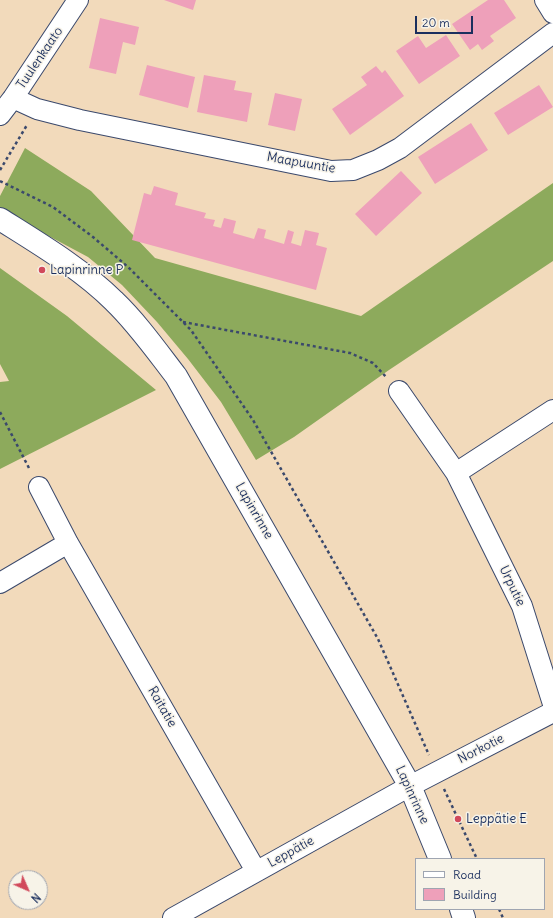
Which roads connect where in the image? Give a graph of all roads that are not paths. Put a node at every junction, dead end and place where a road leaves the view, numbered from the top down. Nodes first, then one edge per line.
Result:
1 (78, 0) edge
2 (545, 0) edge
3 (553, 13) edge
4 (553, 33) edge
5 (13, 98) junction
6 (0, 115) edge
7 (0, 219) edge
8 (399, 391) road end
9 (553, 410) edge
10 (456, 473) junction
11 (39, 487) road end
12 (68, 543) junction
13 (0, 583) edge
14 (553, 704) edge
15 (553, 712) edge
16 (410, 786) junction
17 (440, 858) edge
18 (256, 871) junction
19 (173, 918) edge

1 - 5 street, Tuulenkaato
2 - 3 street
4 - 5 street, Maapuuntie
5 - 6 street, Tuulenkaato
7 - 16 street, Lapinrinne
8 - 10 street, Urputie
9 - 10 street
10 - 14 street, Urputie
11 - 12 street, Raitatie
12 - 13 street
12 - 18 street, Raitatie
15 - 16 street, Norkotie
16 - 17 street, Lapinrinne
16 - 18 street, Leppätie
18 - 19 street, Leppätie

